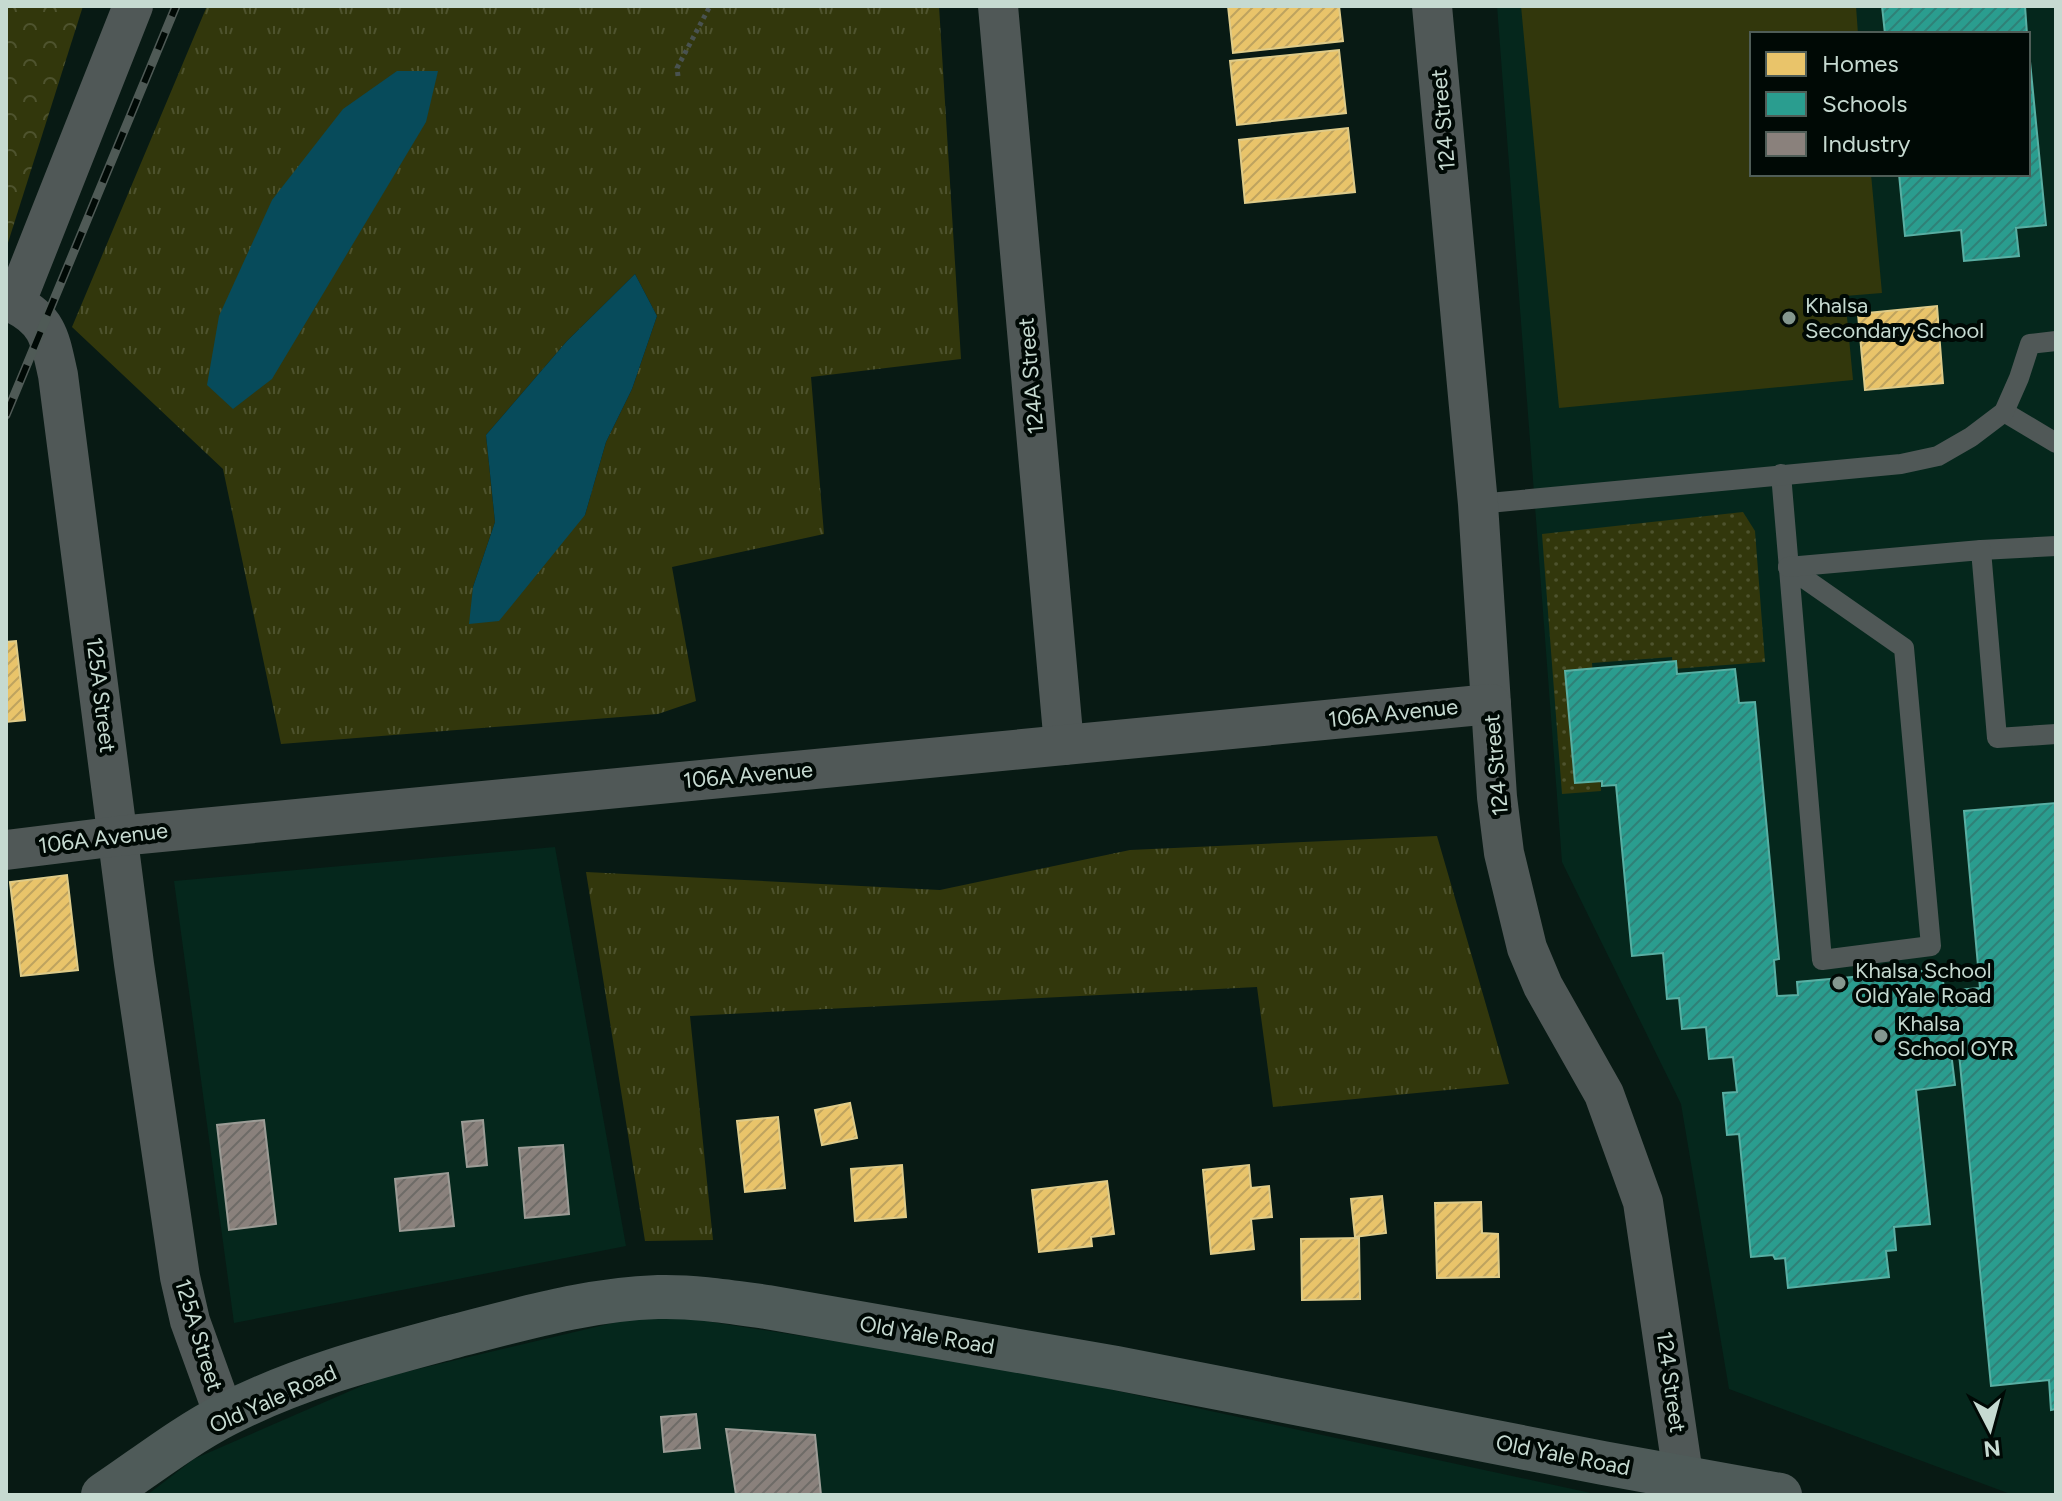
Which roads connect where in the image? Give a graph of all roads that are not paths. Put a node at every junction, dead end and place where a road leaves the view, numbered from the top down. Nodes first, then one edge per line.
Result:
1 (133, 6) edge
2 (998, 6) edge
3 (1432, 6) edge
4 (10, 308) edge
5 (2056, 341) edge
6 (2004, 412) junction
7 (2056, 443) edge
8 (1781, 474) junction
9 (1478, 504) junction
10 (2056, 546) edge
11 (1981, 550) junction
12 (1788, 567) junction
13 (1491, 704) junction
14 (2056, 734) edge
15 (1064, 745) junction
16 (119, 836) junction
17 (6, 850) edge
18 (224, 1415) junction
19 (1686, 1487) edge
20 (103, 1495) edge
21 (1780, 1495) edge

1 - 4 street, 125A Street
2 - 15 street, 124A Street
3 - 9 street, 124 Street
4 - 16 street, 125A Street
5 - 6 lane
6 - 7 lane
6 - 8 lane
8 - 9 lane
8 - 12 lane
9 - 13 street, 124 Street
10 - 11 lane
11 - 12 lane
11 - 14 lane
12 - 12 lane
13 - 15 street, 106A Avenue
13 - 19 street, 124 Street
15 - 16 street, 106A Avenue
16 - 17 street, 106A Avenue
16 - 18 street, 125A Street
18 - 19 main road, Old Yale Road
18 - 20 main road, Old Yale Road
19 - 21 main road, Old Yale Road

